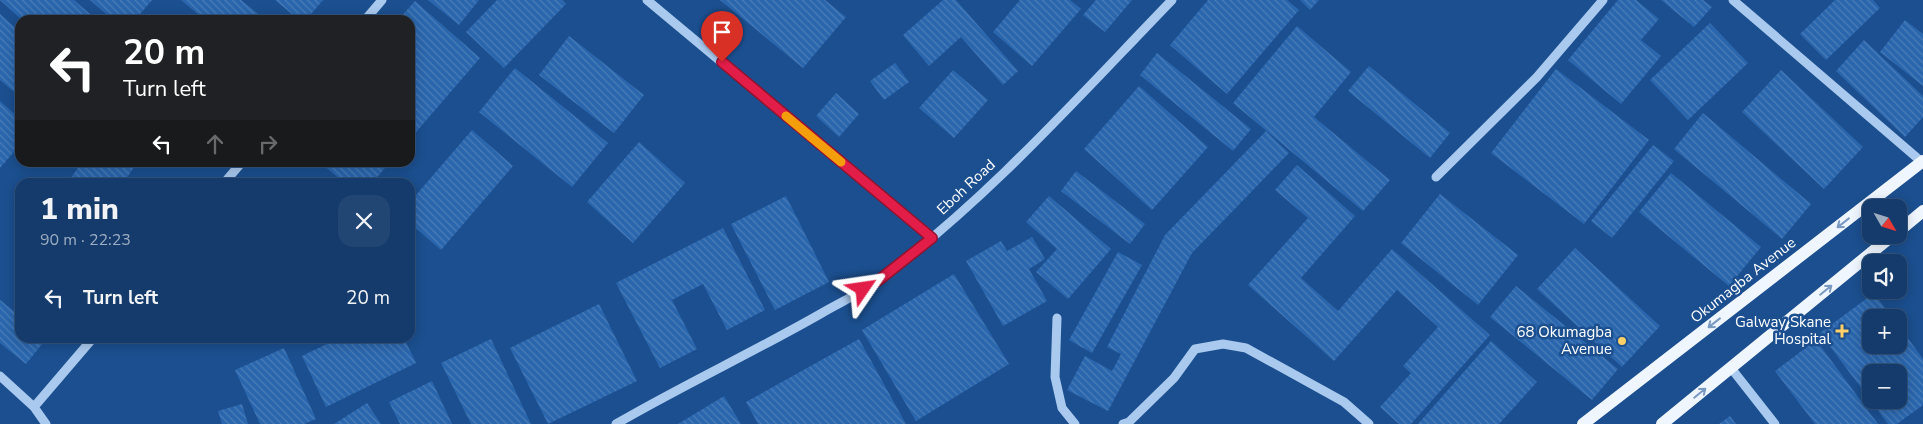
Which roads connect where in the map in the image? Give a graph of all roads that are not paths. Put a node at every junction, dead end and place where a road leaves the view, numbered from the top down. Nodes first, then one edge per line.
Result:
1 (382, 0) edge
2 (647, 0) edge
3 (1172, 0) edge
4 (1603, 0) edge
5 (1733, 0) edge
6 (369, 15) edge
7 (1922, 162) edge
8 (238, 167) edge
9 (1436, 177) dead end
10 (228, 178) edge
11 (1923, 211) edge
12 (1908, 224) edge
13 (932, 238) junction
14 (1882, 244) edge
15 (1058, 318) dead end
16 (89, 343) edge
17 (1731, 368) junction
18 (0, 376) edge
19 (34, 407) junction
20 (46, 424) edge
21 (616, 424) edge
22 (1075, 424) edge
23 (1123, 424) edge
24 (1369, 424) edge
25 (1583, 424) edge
26 (1662, 424) edge
27 (1775, 424) edge

1 - 6 street
2 - 13 street
3 - 13 street, Eboh Road
4 - 9 street
5 - 7 street
7 -> 25 main road, Okumagba Avenue
8 - 10 street
11 - 12 main road
13 - 21 street, Eboh Road
17 -> 14 main road
15 - 22 street
16 - 19 street
26 -> 17 main road
17 - 27 street
18 - 19 street
19 - 20 street
23 - 24 street

